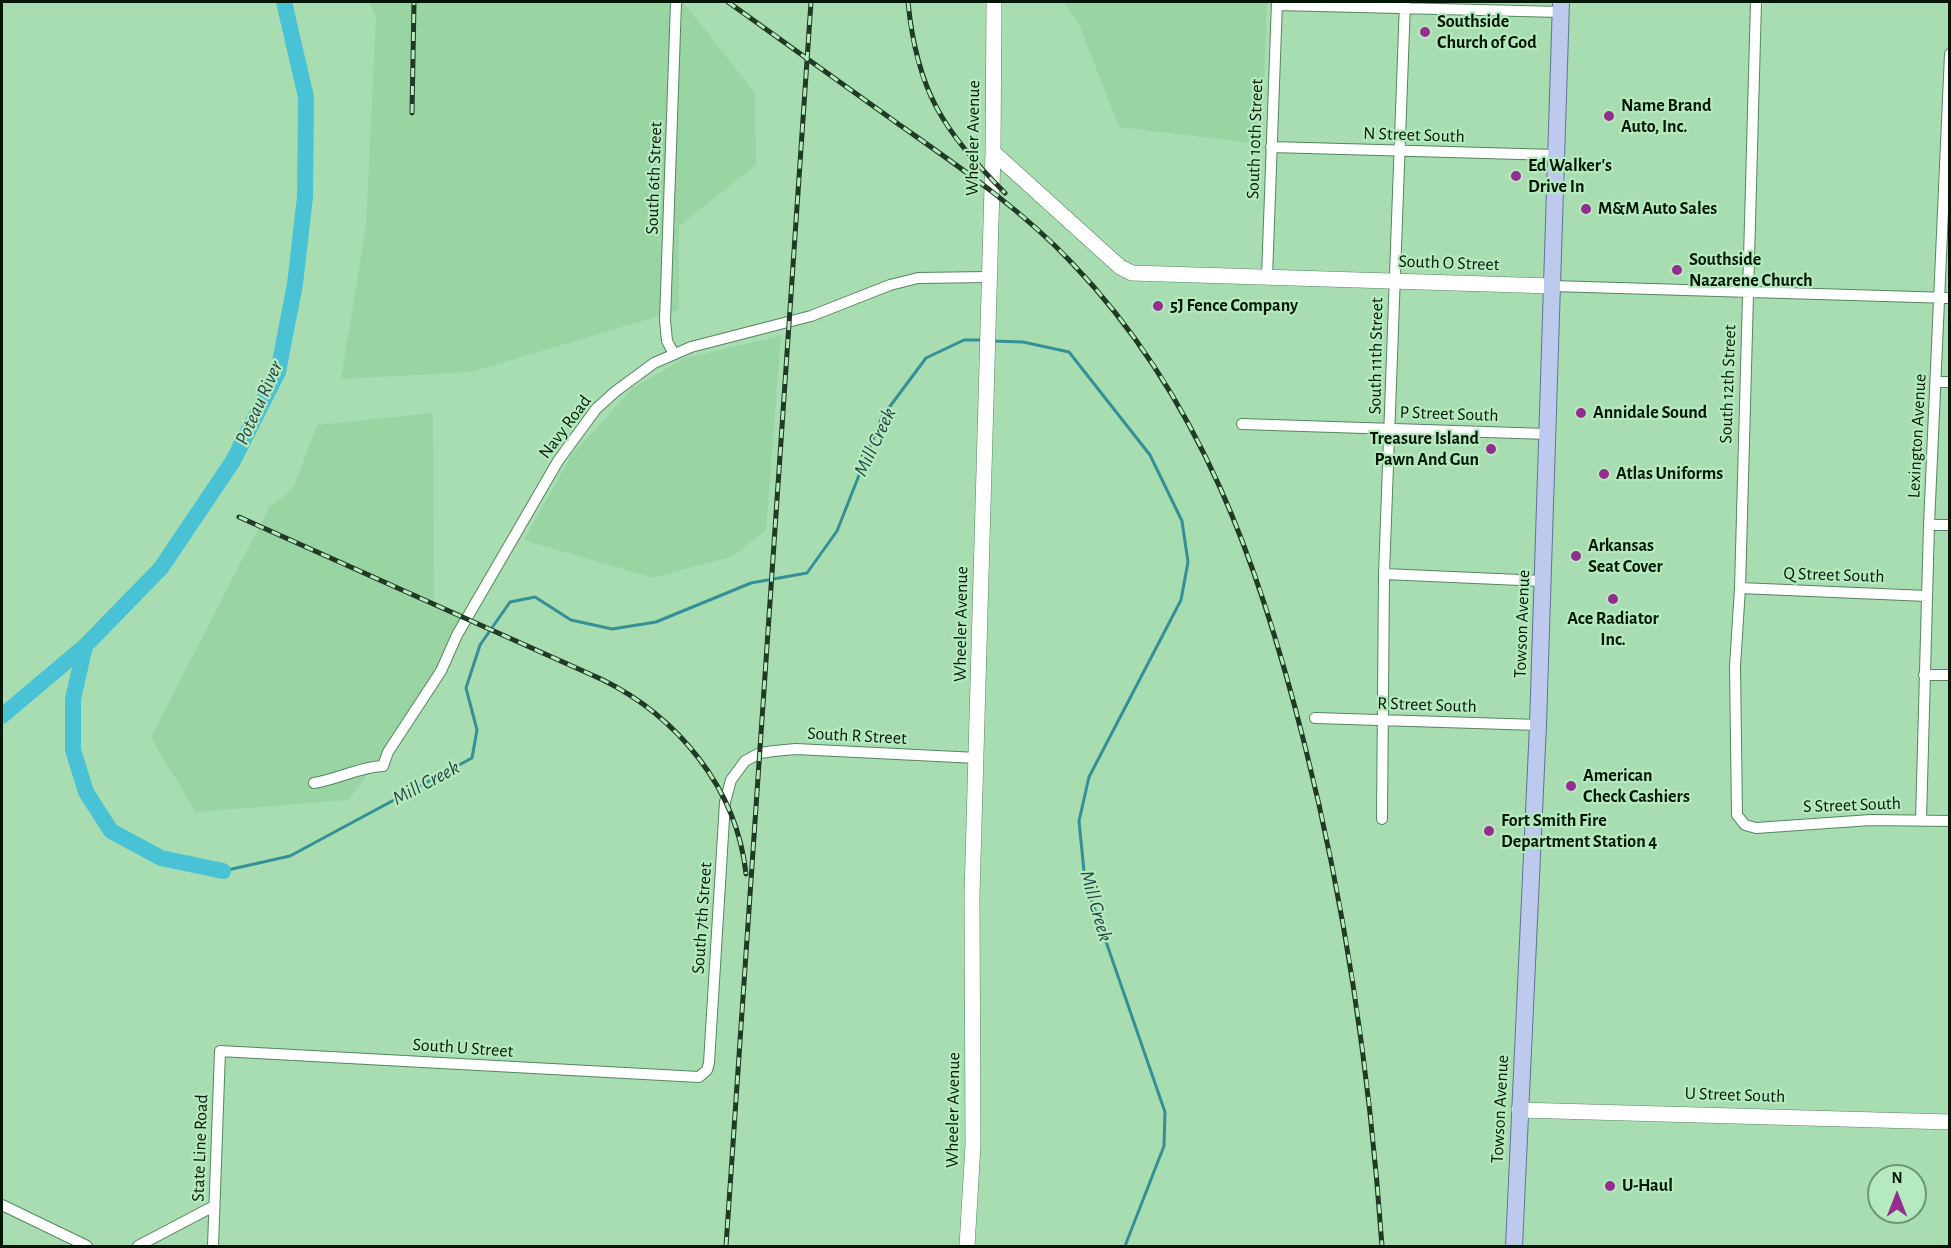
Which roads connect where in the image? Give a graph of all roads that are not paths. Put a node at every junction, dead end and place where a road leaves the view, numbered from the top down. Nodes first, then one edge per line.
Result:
1 (676, 2) edge
2 (994, 2) edge
3 (1756, 2) edge
4 (1277, 3) edge
5 (1405, 5) edge
6 (1561, 7) edge
7 (1950, 54) edge
8 (1271, 147) junction
9 (1398, 151) junction
10 (993, 152) junction
11 (1556, 155) junction
12 (988, 276) junction
13 (1267, 277) junction
14 (1394, 280) junction
15 (1552, 286) junction
16 (1749, 292) junction
17 (1945, 298) edge
18 (674, 354) junction
19 (1937, 382) junction
20 (1950, 382) edge
21 (1242, 424) dead end
22 (1391, 428) junction
23 (1547, 434) junction
24 (1929, 525) junction
25 (1950, 525) edge
26 (1384, 574) junction
27 (1543, 581) junction
28 (1740, 588) junction
29 (1927, 596) junction
30 (1924, 675) junction
31 (1950, 675) edge
32 (1316, 718) dead end
33 (1381, 720) junction
34 (1538, 725) junction
35 (977, 758) junction
36 (741, 766) joint
37 (314, 783) dead end
38 (1382, 819) dead end
39 (1921, 820) junction
40 (1950, 821) edge
41 (1756, 828) joint
42 (220, 1051) joint
43 (704, 1074) joint
44 (1519, 1110) junction
45 (1950, 1122) edge
46 (2, 1204) edge
47 (214, 1206) junction
48 (87, 1246) edge
49 (138, 1246) edge
50 (213, 1246) edge
51 (966, 1246) edge
52 (1514, 1246) edge

1 - 18 street, South 6th Street
2 - 10 main road, Wheeler Avenue
3 - 16 street, South 12th Street
4 - 5 street
4 - 8 street, South 10th Street
5 - 6 street
5 - 9 street, South 11th Street
6 - 11 main road, Towson Avenue
7 - 17 street, Lexington Avenue
8 - 9 street, N Street South
8 - 13 street, South 10th Street
9 - 11 street, N Street South
9 - 14 street, South 11th Street
10 - 12 main road, Wheeler Avenue
10 - 13 main road, South O Street
11 - 15 main road, Towson Avenue
12 - 18 street, Navy Road
12 - 35 main road, Wheeler Avenue
13 - 14 main road, South O Street
14 - 15 main road, South O Street
14 - 22 street, South 11th Street
15 - 16 street, South O Street
15 - 23 main road, Towson Avenue
16 - 17 street, South O Street
16 - 28 street, South 12th Street
17 - 19 street, Lexington Avenue
18 - 37 street, Navy Road
19 - 20 street
19 - 24 street, Lexington Avenue
21 - 22 street, P Street South
22 - 23 street, P Street South
22 - 26 street, South 11th Street
23 - 27 main road, Towson Avenue
24 - 25 street
24 - 29 street, Lexington Avenue
26 - 27 street
26 - 33 street, South 11th Street
27 - 34 main road, Towson Avenue
28 - 29 street, Q Street South
28 - 41 street, South 12th Street
29 - 30 street, Lexington Avenue
30 - 31 street
30 - 39 street, Lexington Avenue
32 - 33 street, R Street South
33 - 34 street, R Street South
33 - 38 street, South 11th Street
34 - 44 main road, Towson Avenue
35 - 36 street, South R Street
35 - 51 main road, Wheeler Avenue
36 - 43 street, South 7th Street
39 - 40 street, S Street South
39 - 41 street, S Street South
42 - 43 street, South U Street
42 - 47 street, State Line Road
44 - 45 main road, U Street South
44 - 52 main road, Towson Avenue
46 - 48 street
47 - 49 street
47 - 50 street, State Line Road

